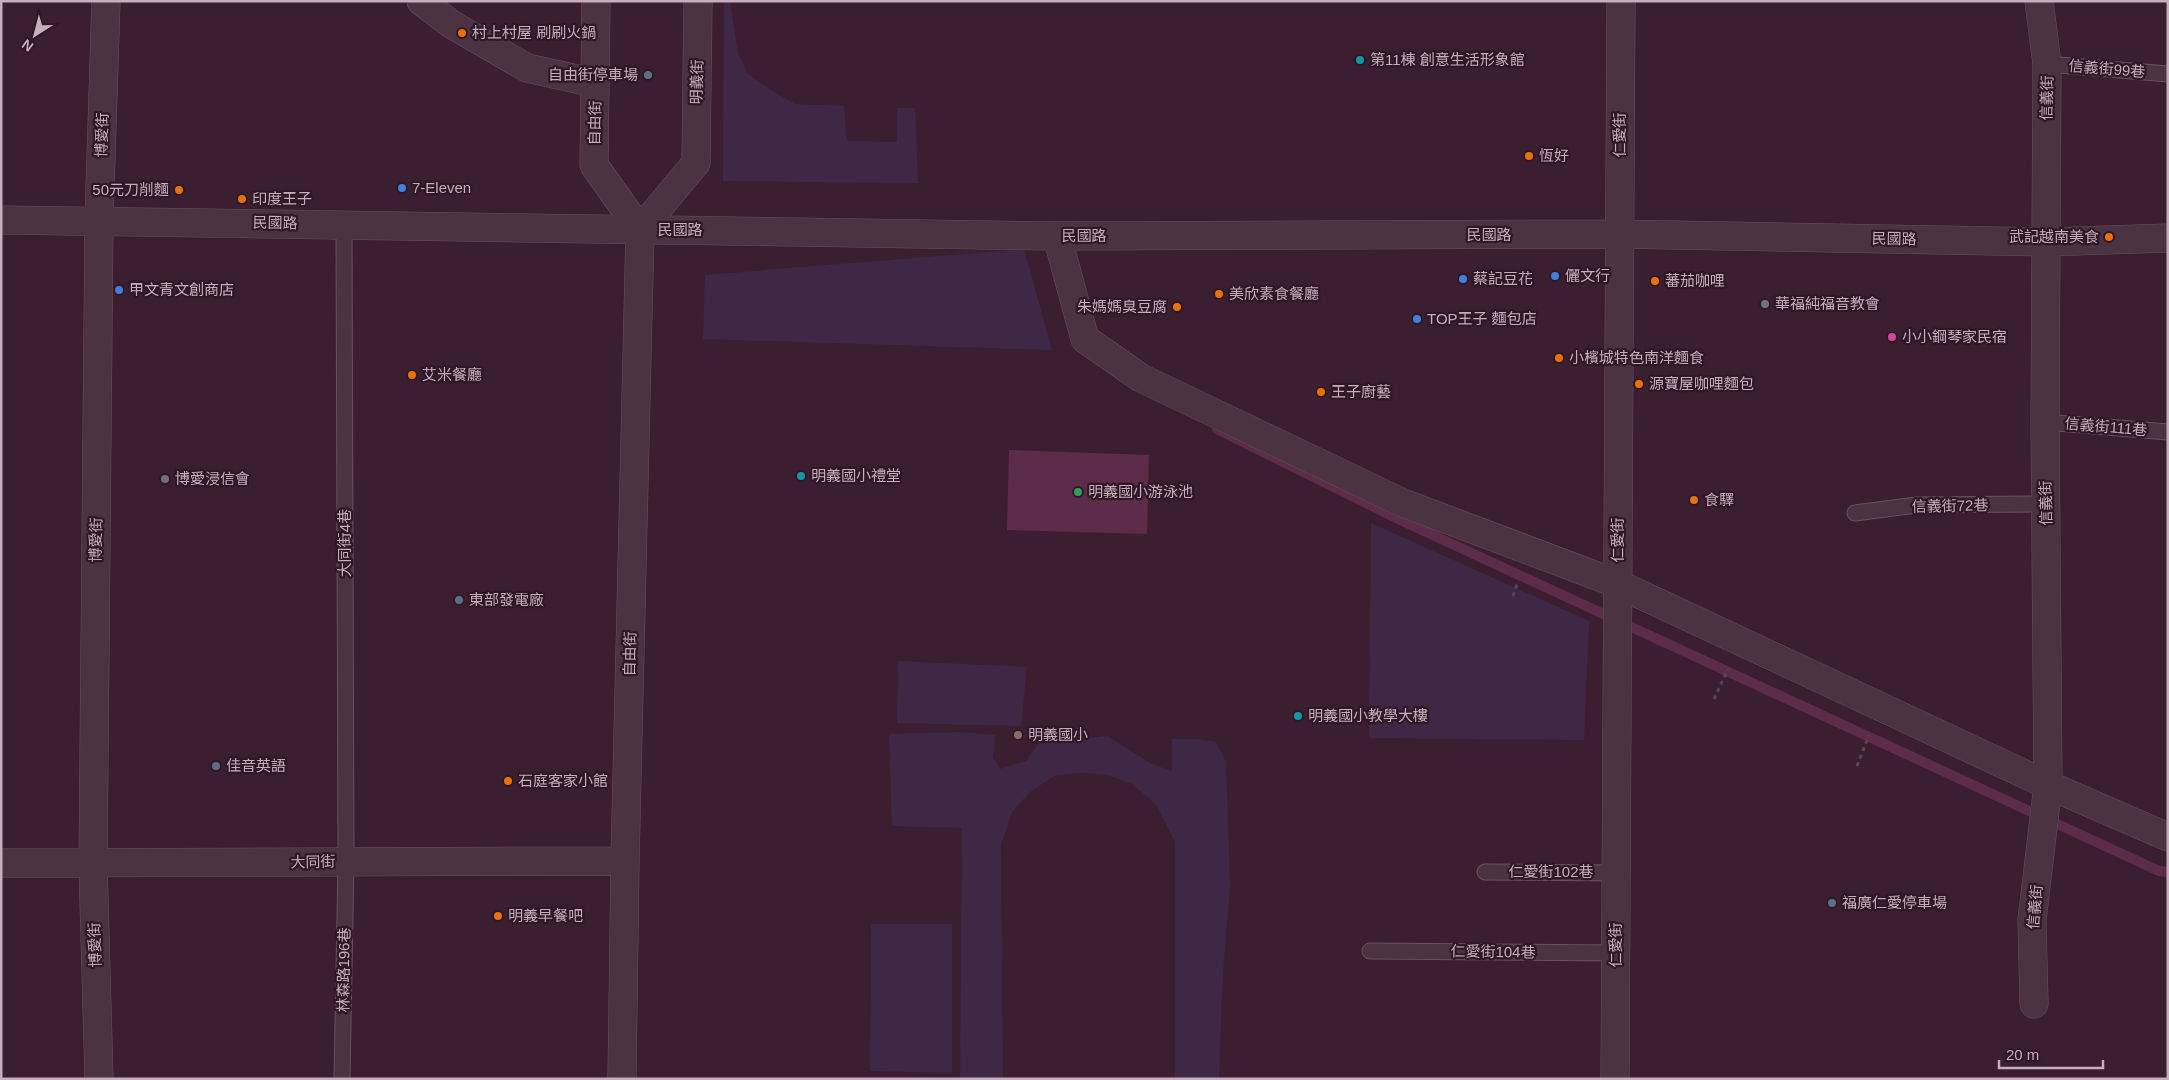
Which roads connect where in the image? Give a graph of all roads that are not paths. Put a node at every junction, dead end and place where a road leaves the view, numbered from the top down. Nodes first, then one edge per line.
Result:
1 (106, 1) edge
2 (421, 1) edge
3 (596, 1) edge
4 (698, 1) edge
5 (1621, 1) edge
6 (2039, 1) edge
7 (2047, 64) junction
8 (2168, 74) edge
9 (595, 83) junction
10 (1, 220) edge
11 (99, 220) junction
12 (344, 225) junction
13 (640, 230) junction
14 (1619, 234) junction
15 (1057, 236) junction
16 (2168, 238) edge
17 (2045, 242) junction
18 (2045, 422) junction
19 (2168, 432) edge
20 (2046, 504) junction
21 (1855, 513) dead end
22 (1618, 595) junction
23 (2047, 795) junction
24 (2168, 837) edge
25 (346, 861) junction
26 (625, 861) junction
27 (1, 863) edge
28 (93, 864) junction
29 (1485, 872) dead end
30 (1617, 873) junction
31 (1370, 951) dead end
32 (1616, 953) junction
33 (2034, 1004) dead end
34 (99, 1079) edge
35 (342, 1079) edge
36 (622, 1079) edge
37 (1615, 1079) edge

1 - 11 street, 博愛街
2 - 9 street
3 - 9 street, 自由街
4 - 13 street, 明義街
5 - 14 street, 仁愛街
6 - 7 street, 信義街
7 - 8 lane, 信義街99巷
7 - 17 street, 信義街
9 - 13 street, 自由街
10 - 11 street, 民國路
11 - 12 street, 民國路
11 - 28 street, 博愛街
12 - 13 street, 民國路
12 - 25 lane, 大同街4巷
13 - 15 street, 民國路
13 - 26 street, 自由街
14 - 15 street, 民國路
14 - 17 street, 民國路
14 - 22 street, 仁愛街
15 - 22 street
16 - 17 street, 民國路
17 - 18 street, 信義街
18 - 19 lane, 信義街111巷
18 - 20 street, 信義街
20 - 21 lane, 信義街72巷
20 - 23 street, 信義街
22 - 23 street
22 - 30 street, 仁愛街
23 - 24 street
23 - 33 street, 信義街
25 - 26 street, 大同街
25 - 28 street, 大同街
25 - 35 lane, 林森路196巷
26 - 36 street, 自由街
27 - 28 street, 大同街
28 - 34 street, 博愛街
29 - 30 lane, 仁愛街102巷
30 - 32 street, 仁愛街
31 - 32 lane, 仁愛街104巷
32 - 37 street, 仁愛街

